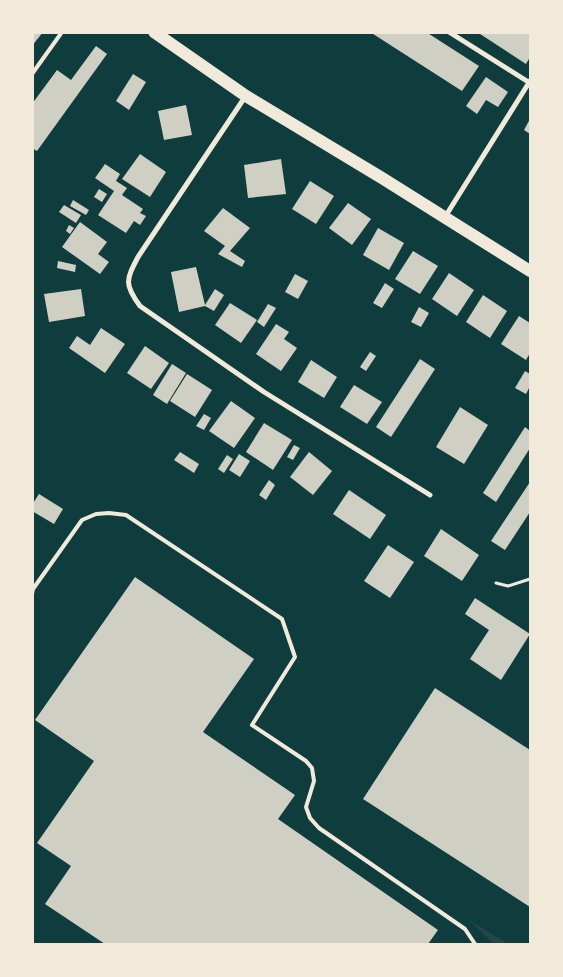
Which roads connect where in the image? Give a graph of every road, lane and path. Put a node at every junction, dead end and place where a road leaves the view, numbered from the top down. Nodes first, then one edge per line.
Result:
1 (62, 32) edge
2 (154, 32) edge
3 (449, 32) edge
4 (32, 74) edge
5 (530, 82) edge
6 (246, 96) junction
7 (445, 217) junction
8 (530, 271) edge
9 (430, 495) dead end
10 (530, 578) edge
11 (496, 583) dead end
12 (32, 594) edge
13 (475, 944) edge

1 - 4 lane
2 - 6 main road
3 - 5 street
5 - 7 street
6 - 7 main road
6 - 9 street
7 - 8 main road
10 - 11 path
12 - 13 lane

